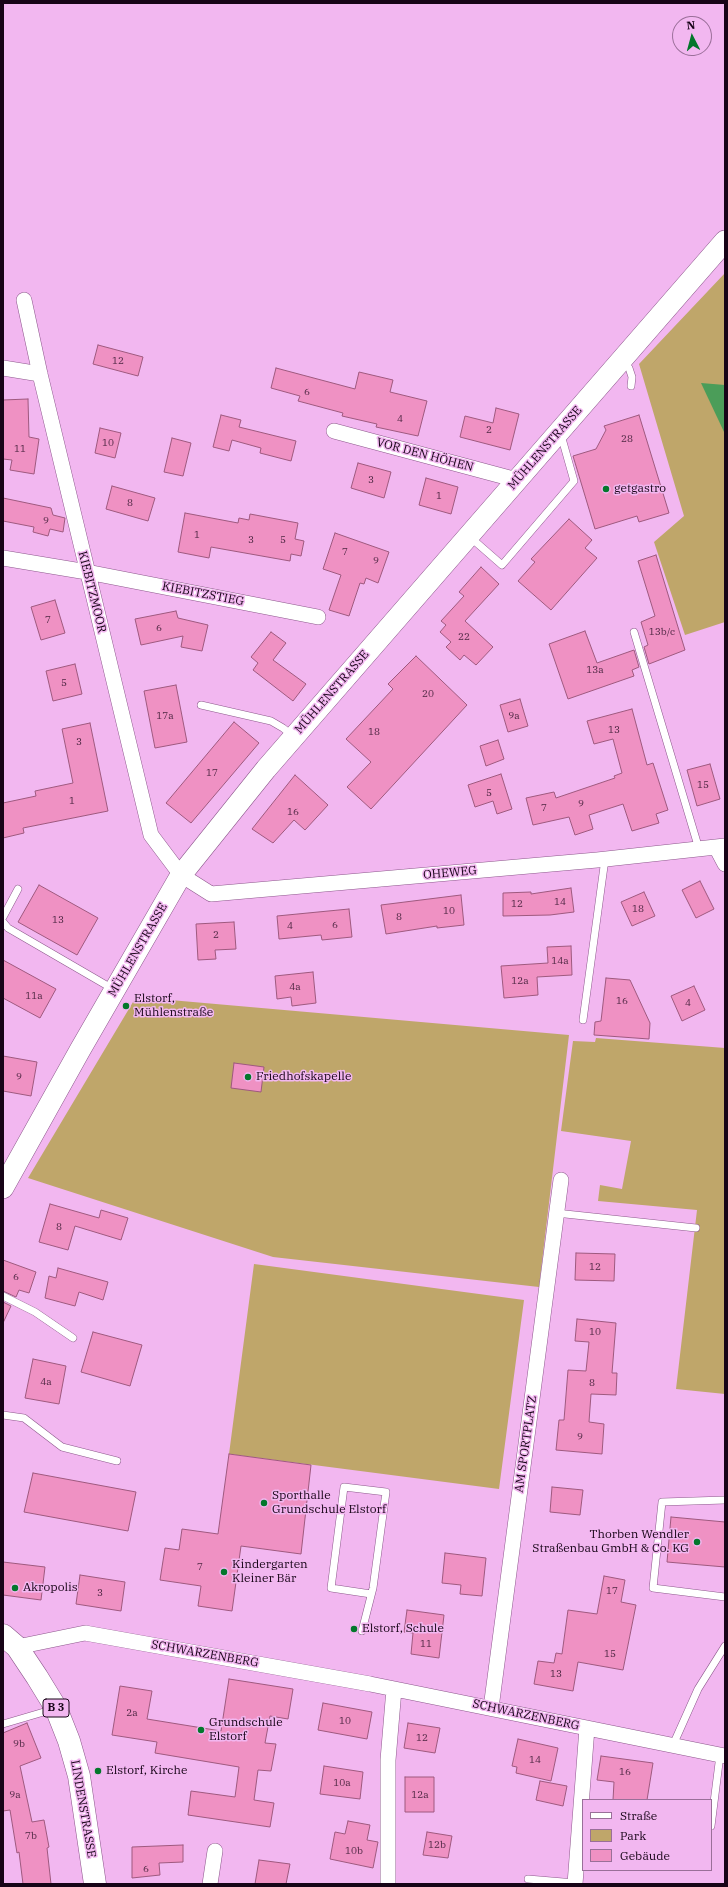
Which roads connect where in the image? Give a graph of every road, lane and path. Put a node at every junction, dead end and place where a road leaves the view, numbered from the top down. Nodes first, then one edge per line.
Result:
1 (725, 241) edge
2 (24, 300) dead end
3 (621, 361) junction
4 (3, 368) edge
5 (40, 374) junction
6 (631, 386) dead end
7 (334, 431) dead end
8 (555, 436) junction
9 (517, 480) junction
10 (469, 535) junction
11 (3, 558) edge
12 (87, 572) junction
13 (318, 617) dead end
14 (634, 632) dead end
15 (201, 705) dead end
16 (294, 737) junction
17 (720, 847) edge
18 (699, 849) junction
19 (605, 859) junction
20 (725, 864) edge
21 (181, 875) junction
22 (18, 890) dead end
23 (3, 917) edge
24 (3, 922) edge
25 (115, 990) junction
26 (583, 1020) dead end
27 (561, 1180) dead end
28 (3, 1188) edge
29 (556, 1213) junction
30 (696, 1228) dead end
31 (3, 1296) edge
32 (73, 1338) dead end
33 (3, 1415) edge
34 (117, 1461) dead end
35 (725, 1500) edge
36 (371, 1594) junction
37 (725, 1597) edge
38 (362, 1631) dead end
39 (10, 1641) edge
40 (725, 1646) edge
41 (394, 1689) junction
42 (56, 1708) junction
43 (491, 1708) junction
44 (3, 1724) edge
45 (587, 1728) junction
46 (673, 1745) junction
47 (722, 1755) edge
48 (712, 1820) edge
49 (215, 1851) dead end
50 (528, 1880) dead end
51 (95, 1884) edge
52 (210, 1884) edge
53 (388, 1884) edge
54 (575, 1884) edge

1 - 3 main road, MÜHLENSTRASSE
2 - 5 street, KIEBITZMOOR
3 - 6 lane
3 - 8 main road, MÜHLENSTRASSE
4 - 5 street
5 - 12 street, KIEBITZMOOR
7 - 9 street, VOR DEN HÖHEN
8 - 9 main road, MÜHLENSTRASSE
8 - 10 lane
9 - 10 main road, MÜHLENSTRASSE
10 - 16 main road, MÜHLENSTRASSE
11 - 12 street, KIEBITZSTIEG
12 - 13 street, KIEBITZSTIEG
12 - 21 street, KIEBITZMOOR
14 - 18 lane
15 - 16 lane
16 - 21 main road, MÜHLENSTRASSE
17 - 18 street, OHEWEG
17 - 20 street
18 - 19 street, OHEWEG
19 - 21 street, OHEWEG
19 - 26 lane
21 - 25 main road, MÜHLENSTRASSE
22 - 23 lane
24 - 25 lane
25 - 28 main road, MÜHLENSTRASSE
27 - 29 street, AM SPORTPLATZ
29 - 30 lane
29 - 43 street, AM SPORTPLATZ
31 - 32 lane
33 - 34 lane
35 - 37 lane
36 - 36 lane
36 - 38 lane
39 - 41 street, SCHWARZENBERG
39 - 42 main road, LINDENSTRASSE / B 3
40 - 46 lane
41 - 43 street, SCHWARZENBERG
41 - 53 street
42 - 44 lane
42 - 51 main road, LINDENSTRASSE / B 3
43 - 45 street, SCHWARZENBERG
45 - 46 street, SCHWARZENBERG
45 - 54 street, SCHWARZENBERG
46 - 47 street, SCHWARZENBERG
47 - 48 lane
49 - 52 street
50 - 54 lane

